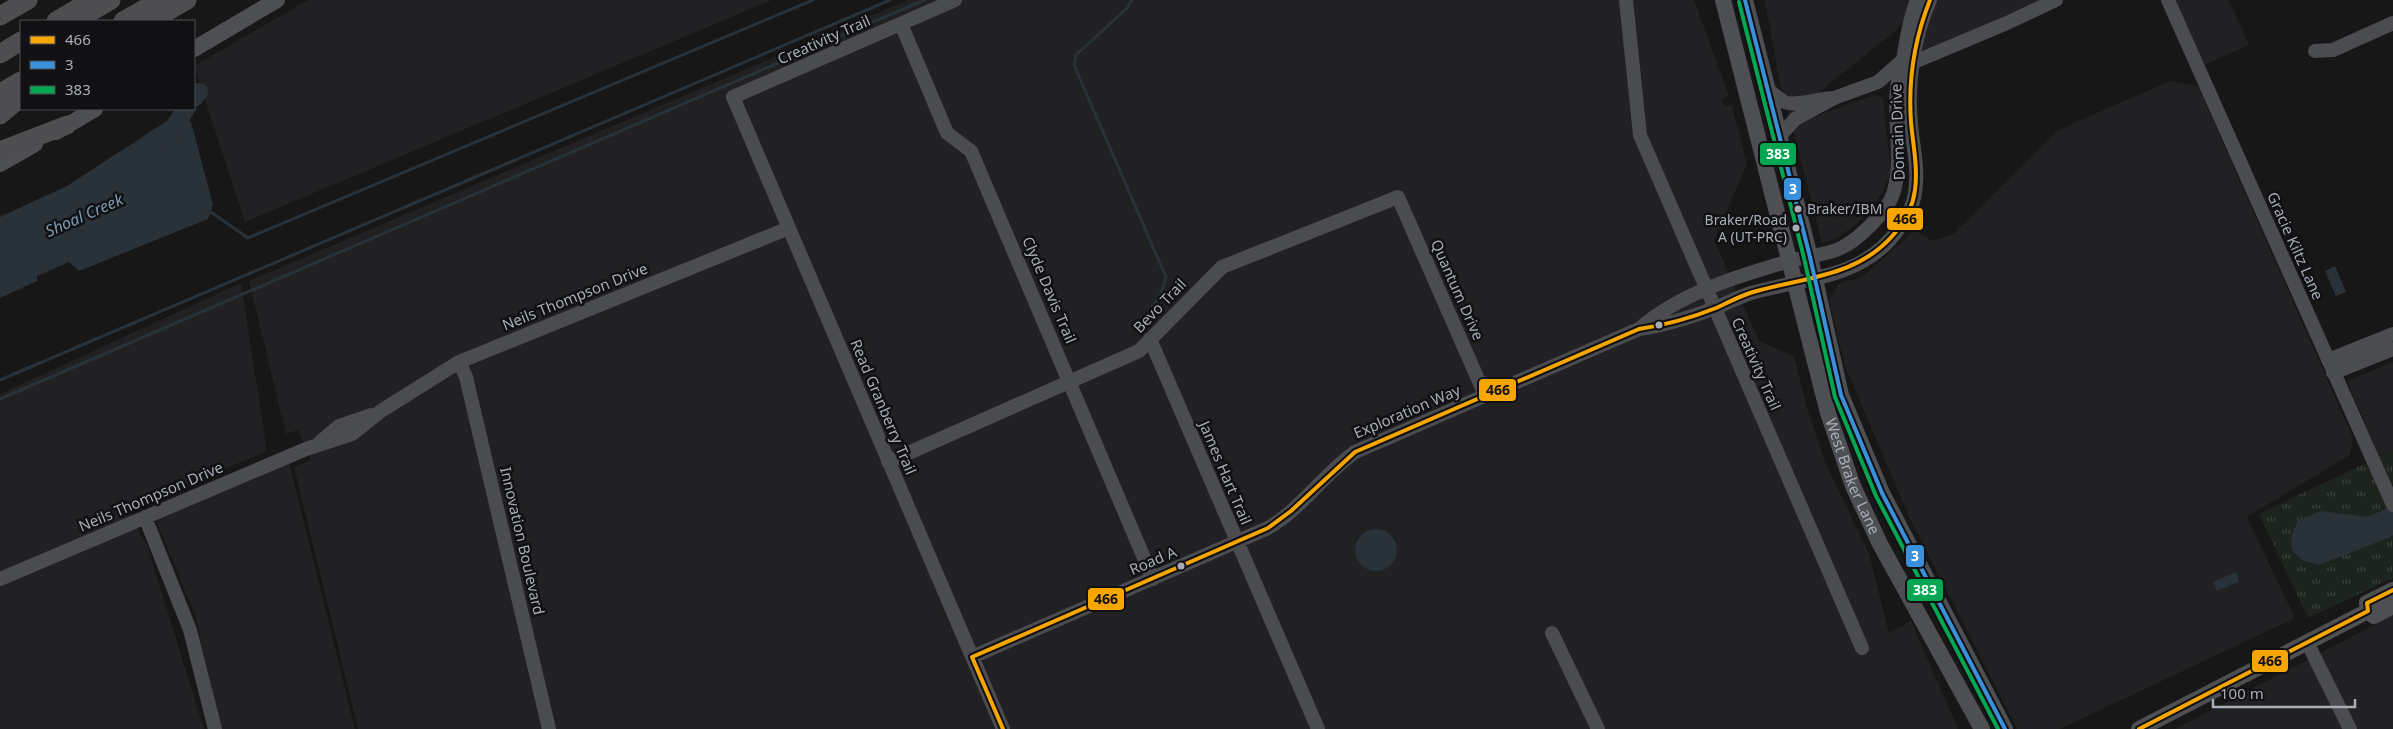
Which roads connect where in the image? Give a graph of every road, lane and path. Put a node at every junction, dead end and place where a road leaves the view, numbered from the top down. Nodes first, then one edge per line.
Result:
1 (28, 0) edge
2 (92, 0) edge
3 (112, 0) edge
4 (160, 0) edge
5 (187, 0) edge
6 (276, 0) edge
7 (955, 0) edge
8 (1626, 0) edge
9 (1723, 0) edge
10 (1745, 0) edge
11 (2056, 0) edge
12 (2168, 0) edge
13 (1922, 5) edge
14 (0, 16) edge
15 (58, 20) edge
16 (77, 20) edge
17 (125, 20) edge
18 (153, 20) edge
19 (2393, 23) edge
20 (901, 24) junction
21 (20, 42) edge
22 (195, 48) edge
23 (2315, 51) dead end
24 (0, 54) edge
25 (20, 54) edge
26 (1909, 60) junction
27 (0, 65) edge
28 (1868, 86) junction
29 (1903, 89) junction
30 (1768, 90) junction
31 (0, 93) edge
32 (20, 93) edge
33 (20, 94) edge
34 (20, 94) edge
35 (734, 98) joint
36 (1834, 98) junction
37 (0, 110) edge
38 (93, 110) edge
39 (0, 116) edge
40 (67, 125) junction
41 (1780, 136) junction
42 (0, 151) edge
43 (0, 164) edge
44 (1398, 197) joint
45 (1887, 207) junction
46 (1906, 217) junction
47 (789, 228) junction
48 (1810, 257) junction
49 (1788, 261) junction
50 (1814, 278) junction
51 (1794, 284) junction
52 (1706, 290) junction
53 (1714, 309) junction
54 (1639, 329) junction
55 (2393, 334) edge
56 (1150, 339) junction
57 (2393, 349) edge
58 (2328, 360) junction
59 (459, 362) junction
60 (2333, 373) junction
61 (1070, 381) junction
62 (1485, 395) junction
63 (888, 462) junction
64 (2393, 505) edge
65 (145, 517) junction
66 (1237, 543) junction
67 (0, 579) edge
68 (1153, 579) junction
69 (2393, 590) edge
70 (2393, 606) edge
71 (2368, 611) junction
72 (1552, 633) dead end
73 (2307, 642) junction
74 (1862, 648) dead end
75 (972, 657) junction
76 (215, 729) edge
77 (549, 729) edge
78 (1003, 729) edge
79 (1318, 729) edge
80 (1598, 729) edge
81 (1982, 729) edge
82 (2005, 729) edge
83 (2139, 729) edge
84 (2350, 729) edge

1 - 14 highway
2 - 15 highway
3 - 16 highway
4 - 17 highway
5 - 18 highway
6 - 22 main road
7 - 20 street, Creativity Trail
8 - 52 street, Creativity Trail
9 - 49 main road, West Braker Lane
10 - 30 main road, West Braker Lane
11 - 26 street
12 - 58 street, Gracie Kiltz Lane
13 - 26 street, Domain Drive
19 - 23 street
20 - 35 street, Creativity Trail
20 - 61 street, Clyde Davis Trail
21 - 24 highway
25 - 27 highway
26 - 28 street
26 - 29 street, Domain Drive
28 - 29 street
28 - 36 street
29 - 45 street, Domain Drive
29 - 46 street, Domain Drive
30 - 36 street
30 - 41 main road, West Braker Lane
31 - 32 highway
33 - 37 highway
34 - 39 highway
35 - 47 street, Read Granberry Trail
36 - 41 street
38 - 40 main road
40 - 42 highway
40 - 43 main road
41 - 48 main road, West Braker Lane
44 - 56 street, Bevo Trail
44 - 62 street, Quantum Drive
45 - 46 street
45 - 48 street, Domain Drive
46 - 50 street, Domain Drive
47 - 59 street, Neils Thompson Drive
47 - 63 street, Read Granberry Trail
48 - 49 street, Domain Drive
48 - 50 main road, West Braker Lane
49 - 51 main road, West Braker Lane
49 - 52 street, Exploration Way
50 - 51 street, Domain Drive
50 - 82 main road, West Braker Lane
51 - 53 street, Exploration Way
51 - 81 main road, West Braker Lane
52 - 53 street, Creativity Trail
52 - 54 street, Exploration Way
53 - 54 street, Exploration Way
53 - 74 street, Creativity Trail
54 - 62 street, Exploration Way
55 - 58 street
56 - 61 street, Bevo Trail
56 - 66 street, James Hart Trail
57 - 60 street
58 - 60 street, Gracie Kiltz Lane
59 - 65 street, Neils Thompson Drive
59 - 77 street, Innovation Boulevard
60 - 64 street, Gracie Kiltz Lane
61 - 63 street, Bevo Trail
61 - 68 street, Clyde Davis Trail
62 - 66 street, Exploration Way
63 - 75 street, Read Granberry Trail
65 - 67 street, Neils Thompson Drive
65 - 76 street
66 - 68 street, Road A
66 - 79 street, James Hart Trail
68 - 75 street, Road A
69 - 71 main road
70 - 71 main road
71 - 73 main road
72 - 80 street
73 - 83 main road
73 - 84 street
75 - 78 street, Read Granberry Trail

